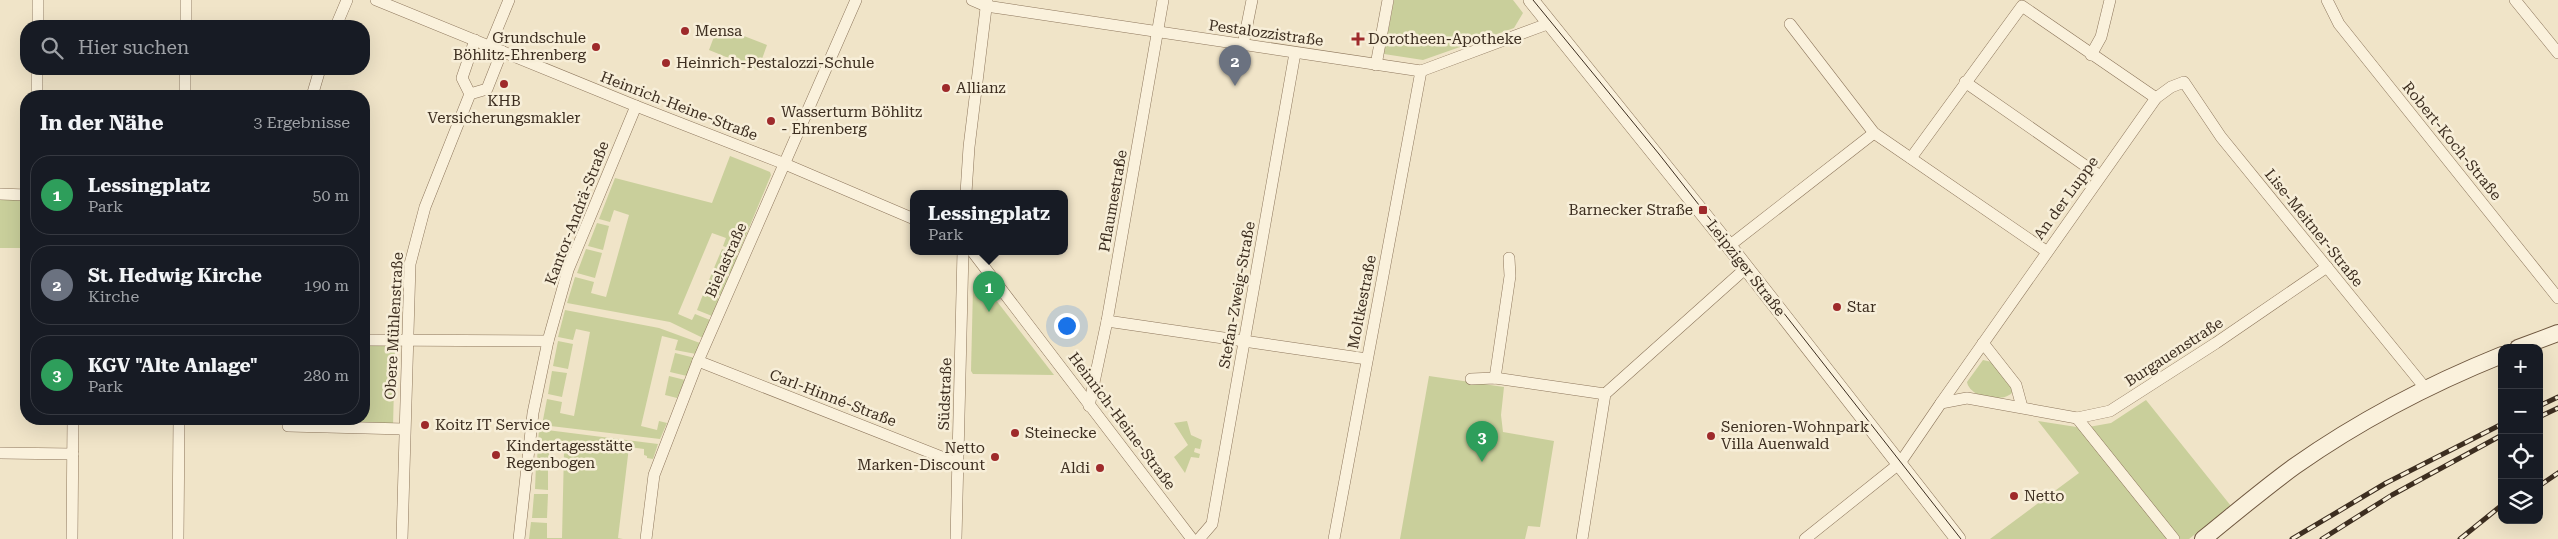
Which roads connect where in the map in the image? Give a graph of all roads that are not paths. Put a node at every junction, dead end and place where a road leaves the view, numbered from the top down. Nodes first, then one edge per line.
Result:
1 (38, 0) edge
2 (186, 0) edge
3 (347, 0) edge
4 (376, 0) edge
5 (509, 0) edge
6 (856, 0) edge
7 (972, 0) edge
8 (1163, 0) edge
9 (1252, 0) edge
10 (1388, 0) edge
11 (1531, 0) edge
12 (2110, 0) edge
13 (2328, 0) edge
14 (2515, 0) edge
15 (987, 3) edge
16 (38, 20) edge
17 (186, 20) edge
18 (339, 20) edge
19 (1550, 23) junction
20 (1790, 24) dead end
21 (1157, 32) junction
22 (475, 40) junction
23 (1244, 45) junction
24 (490, 46) junction
25 (502, 52) junction
26 (1295, 53) junction
27 (2558, 53) edge
28 (2091, 55) junction
29 (1376, 65) junction
30 (1421, 71) junction
31 (37, 75) edge
32 (185, 75) edge
33 (318, 75) edge
34 (1965, 82) junction
35 (2184, 82) joint
36 (37, 90) edge
37 (185, 90) edge
38 (314, 90) edge
39 (470, 94) junction
40 (2156, 98) junction
41 (636, 106) junction
42 (1874, 133) junction
43 (1910, 158) junction
44 (785, 164) junction
45 (2100, 176) junction
46 (966, 190) edge
47 (0, 194) edge
48 (20, 195) edge
49 (910, 217) edge
50 (1729, 246) junction
51 (2046, 251) junction
52 (963, 255) edge
53 (975, 255) edge
54 (1509, 258) dead end
55 (2327, 266) junction
56 (1746, 268) junction
57 (2558, 298) edge
58 (1107, 320) junction
59 (2558, 333) edge
60 (370, 340) edge
61 (406, 341) junction
62 (548, 341) junction
63 (1244, 341) junction
64 (1983, 343) junction
65 (2529, 344) edge
66 (2498, 357) edge
67 (1367, 359) junction
68 (698, 361) junction
69 (1495, 378) junction
70 (1471, 379) dead end
71 (2426, 389) junction
72 (1605, 394) junction
73 (1941, 403) junction
74 (1090, 406) junction
75 (2022, 407) junction
76 (2077, 418) junction
77 (74, 425) edge
78 (180, 425) edge
79 (288, 425) edge
80 (404, 429) junction
81 (0, 453) edge
82 (73, 454) junction
83 (957, 463) junction
84 (1900, 463) junction
85 (72, 539) edge
86 (178, 539) edge
87 (402, 539) edge
88 (519, 539) edge
89 (646, 539) edge
90 (956, 539) edge
91 (1192, 539) edge
92 (1200, 539) edge
93 (1334, 539) edge
94 (1582, 539) edge
95 (1804, 539) edge
96 (1958, 539) edge
97 (2174, 539) edge
98 (2203, 539) edge

1 - 16 street
2 - 17 street
3 - 18 street
4 - 22 street, Heinrich-Heine-Straße
5 - 24 street
6 - 44 street, Bielastraße
7 - 15 street, Pestalozzistraße
8 - 21 street, Pflaumestraße
9 - 23 street
10 - 29 street
11 - 19 street, Leipziger Straße
12 - 28 street
13 - 57 street, Robert-Koch-Straße
14 - 27 street
15 - 21 street, Pestalozzistraße
15 - 46 street
19 - 30 street, Pestalozzistraße
19 - 50 street, Leipziger Straße
20 - 42 street
21 - 23 street, Pestalozzistraße
21 - 58 street, Pflaumestraße
22 - 24 street, Heinrich-Heine-Straße
22 - 39 street
23 - 26 street, Pestalozzistraße
24 - 25 street, Heinrich-Heine-Straße
25 - 39 street
25 - 41 street, Heinrich-Heine-Straße
26 - 29 street, Pestalozzistraße
26 - 63 street, Stefan-Zweig-Straße
28 - 34 street
28 - 40 street
29 - 30 street, Pestalozzistraße
30 - 67 street, Moltkestraße
31 - 36 street
32 - 37 street
33 - 38 street
34 - 43 street
34 - 45 street
35 - 40 street, An der Luppe
35 - 55 street, Lise-Meitner-Straße
39 - 61 street, Obere Mühlenstraße
40 - 45 street, An der Luppe
41 - 44 street, Heinrich-Heine-Straße
41 - 62 street, Kantor-Andrä-Straße
42 - 43 street
42 - 50 street
43 - 51 street
44 - 49 street, Heinrich-Heine-Straße
44 - 68 street, Bielastraße
45 - 51 street, An der Luppe
47 - 48 street
50 - 56 street, Leipziger Straße
51 - 64 street, An der Luppe
52 - 83 street, Südstraße
53 - 74 street, Heinrich-Heine-Straße
54 - 69 street
55 - 71 street, Lise-Meitner-Straße
55 - 76 street, Burgauenstraße
56 - 72 street
56 - 84 street, Leipziger Straße
58 - 63 street
58 - 74 street, Pflaumestraße
59 - 65 main road
60 - 61 street
61 - 62 street
61 - 80 street, Obere Mühlenstraße
62 - 88 street, Kantor-Andrä-Straße
63 - 67 street
63 - 92 street, Stefan-Zweig-Straße
64 - 73 street
64 - 75 street
66 - 71 main road
67 - 93 street, Moltkestraße
68 - 83 street, Carl-Hinné-Straße
68 - 89 street, Bielastraße
69 - 70 street
69 - 72 street
71 - 98 main road
72 - 94 street
73 - 75 street, Burgauenstraße
73 - 84 street
74 - 91 street, Heinrich-Heine-Straße
75 - 76 street, Burgauenstraße
76 - 97 street
77 - 82 street
78 - 86 street
79 - 80 street
80 - 87 street, Obere Mühlenstraße
81 - 82 street
82 - 85 street
83 - 90 street, Südstraße
84 - 95 street
84 - 96 street, Leipziger Straße

